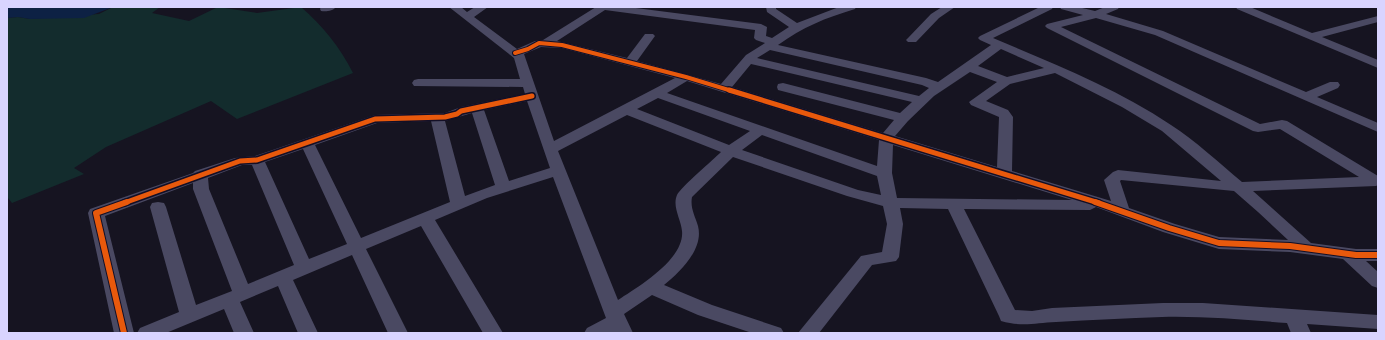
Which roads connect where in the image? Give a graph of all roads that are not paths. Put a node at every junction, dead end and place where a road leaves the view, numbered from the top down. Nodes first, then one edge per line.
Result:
1 (454, 7) edge
2 (483, 7) edge
3 (603, 7) edge
4 (772, 7) edge
5 (851, 7) edge
6 (950, 7) edge
7 (1048, 7) edge
8 (1068, 7) edge
9 (1114, 7) edge
10 (1241, 7) edge
11 (1094, 15) junction
12 (466, 16) junction
13 (1378, 19) edge
14 (796, 26) junction
15 (649, 36) dead end
16 (1312, 36) junction
17 (912, 40) dead end
18 (546, 43) junction
19 (771, 44) junction
20 (999, 45) junction
21 (515, 53) junction
22 (749, 60) junction
23 (630, 62) junction
24 (1378, 64) edge
25 (968, 67) junction
26 (1057, 69) junction
27 (686, 76) junction
28 (1006, 81) junction
29 (528, 82) junction
30 (418, 83) dead end
31 (1334, 85) dead end
32 (783, 86) dead end
33 (938, 87) junction
34 (724, 88) junction
35 (656, 93) junction
36 (532, 96) junction
37 (822, 97) junction
38 (1306, 97) junction
39 (921, 100) junction
40 (477, 108) junction
41 (626, 110) junction
42 (807, 114) junction
43 (437, 118) junction
44 (903, 118) junction
45 (1378, 128) edge
46 (762, 129) junction
47 (886, 138) junction
48 (307, 143) junction
49 (550, 149) junction
50 (731, 151) junction
51 (257, 160) junction
52 (558, 170) junction
53 (884, 173) junction
54 (200, 174) junction
55 (1004, 174) junction
56 (1377, 182) edge
57 (503, 187) junction
58 (1238, 187) junction
59 (892, 203) junction
60 (459, 204) junction
61 (953, 204) junction
62 (158, 207) dead end
63 (1116, 208) junction
64 (426, 218) junction
65 (357, 245) junction
66 (1306, 248) junction
67 (1348, 254) junction
68 (1378, 255) edge
69 (304, 267) junction
70 (282, 276) junction
71 (1378, 282) edge
72 (651, 287) junction
73 (236, 296) junction
74 (189, 315) junction
75 (618, 322) edge
76 (1378, 322) edge
77 (1297, 325) edge
78 (156, 331) edge
79 (124, 333) edge
80 (244, 333) edge
81 (308, 333) edge
82 (398, 333) edge
83 (493, 333) edge
84 (594, 333) edge
85 (774, 333) edge
86 (808, 333) edge

1 - 12 street
2 - 12 street
3 - 18 street
3 - 19 street
4 - 14 street
5 - 14 street
6 - 17 street
7 - 20 street
8 - 11 street
9 - 11 street
10 - 16 street
11 - 38 street
11 - 56 street
12 - 21 street
13 - 16 street
14 - 19 street
15 - 23 street
16 - 24 street
18 - 21 street
18 - 23 street
19 - 22 street
19 - 33 street
20 - 25 street
20 - 26 street
21 - 29 street
22 - 34 street
22 - 39 street
23 - 27 street
25 - 28 street
25 - 33 street
26 - 28 street
26 - 58 street
27 - 34 street
27 - 35 street
28 - 55 street
29 - 30 street
29 - 36 street
31 - 38 street
32 - 37 street
33 - 39 street
34 - 42 street
35 - 41 street
35 - 46 street
36 - 40 street
36 - 49 street
37 - 42 street
37 - 44 street
38 - 45 street
39 - 44 street
40 - 43 street
40 - 57 street
41 - 49 street
41 - 50 street
42 - 47 street
43 - 48 street
43 - 60 street
44 - 47 street
46 - 50 street
46 - 53 street
47 - 53 street
47 - 55 street
48 - 51 street
48 - 65 street
49 - 52 street
50 - 59 street
50 - 72 street
51 - 54 street
51 - 69 street
52 - 57 street
52 - 75 street
53 - 59 street
54 - 73 street
54 - 79 street
55 - 63 street
56 - 58 street
57 - 60 street
58 - 63 street
58 - 66 street
59 - 61 street
59 - 86 street
60 - 64 street
61 - 63 street
61 - 77 street
62 - 74 street
63 - 66 street
64 - 65 street
64 - 83 street
65 - 69 street
65 - 82 street
66 - 67 street
67 - 68 street
67 - 71 street
69 - 70 street
70 - 73 street
70 - 81 street
72 - 75 street
72 - 85 street
73 - 74 street
73 - 80 street
74 - 78 street
75 - 84 street
76 - 77 street

